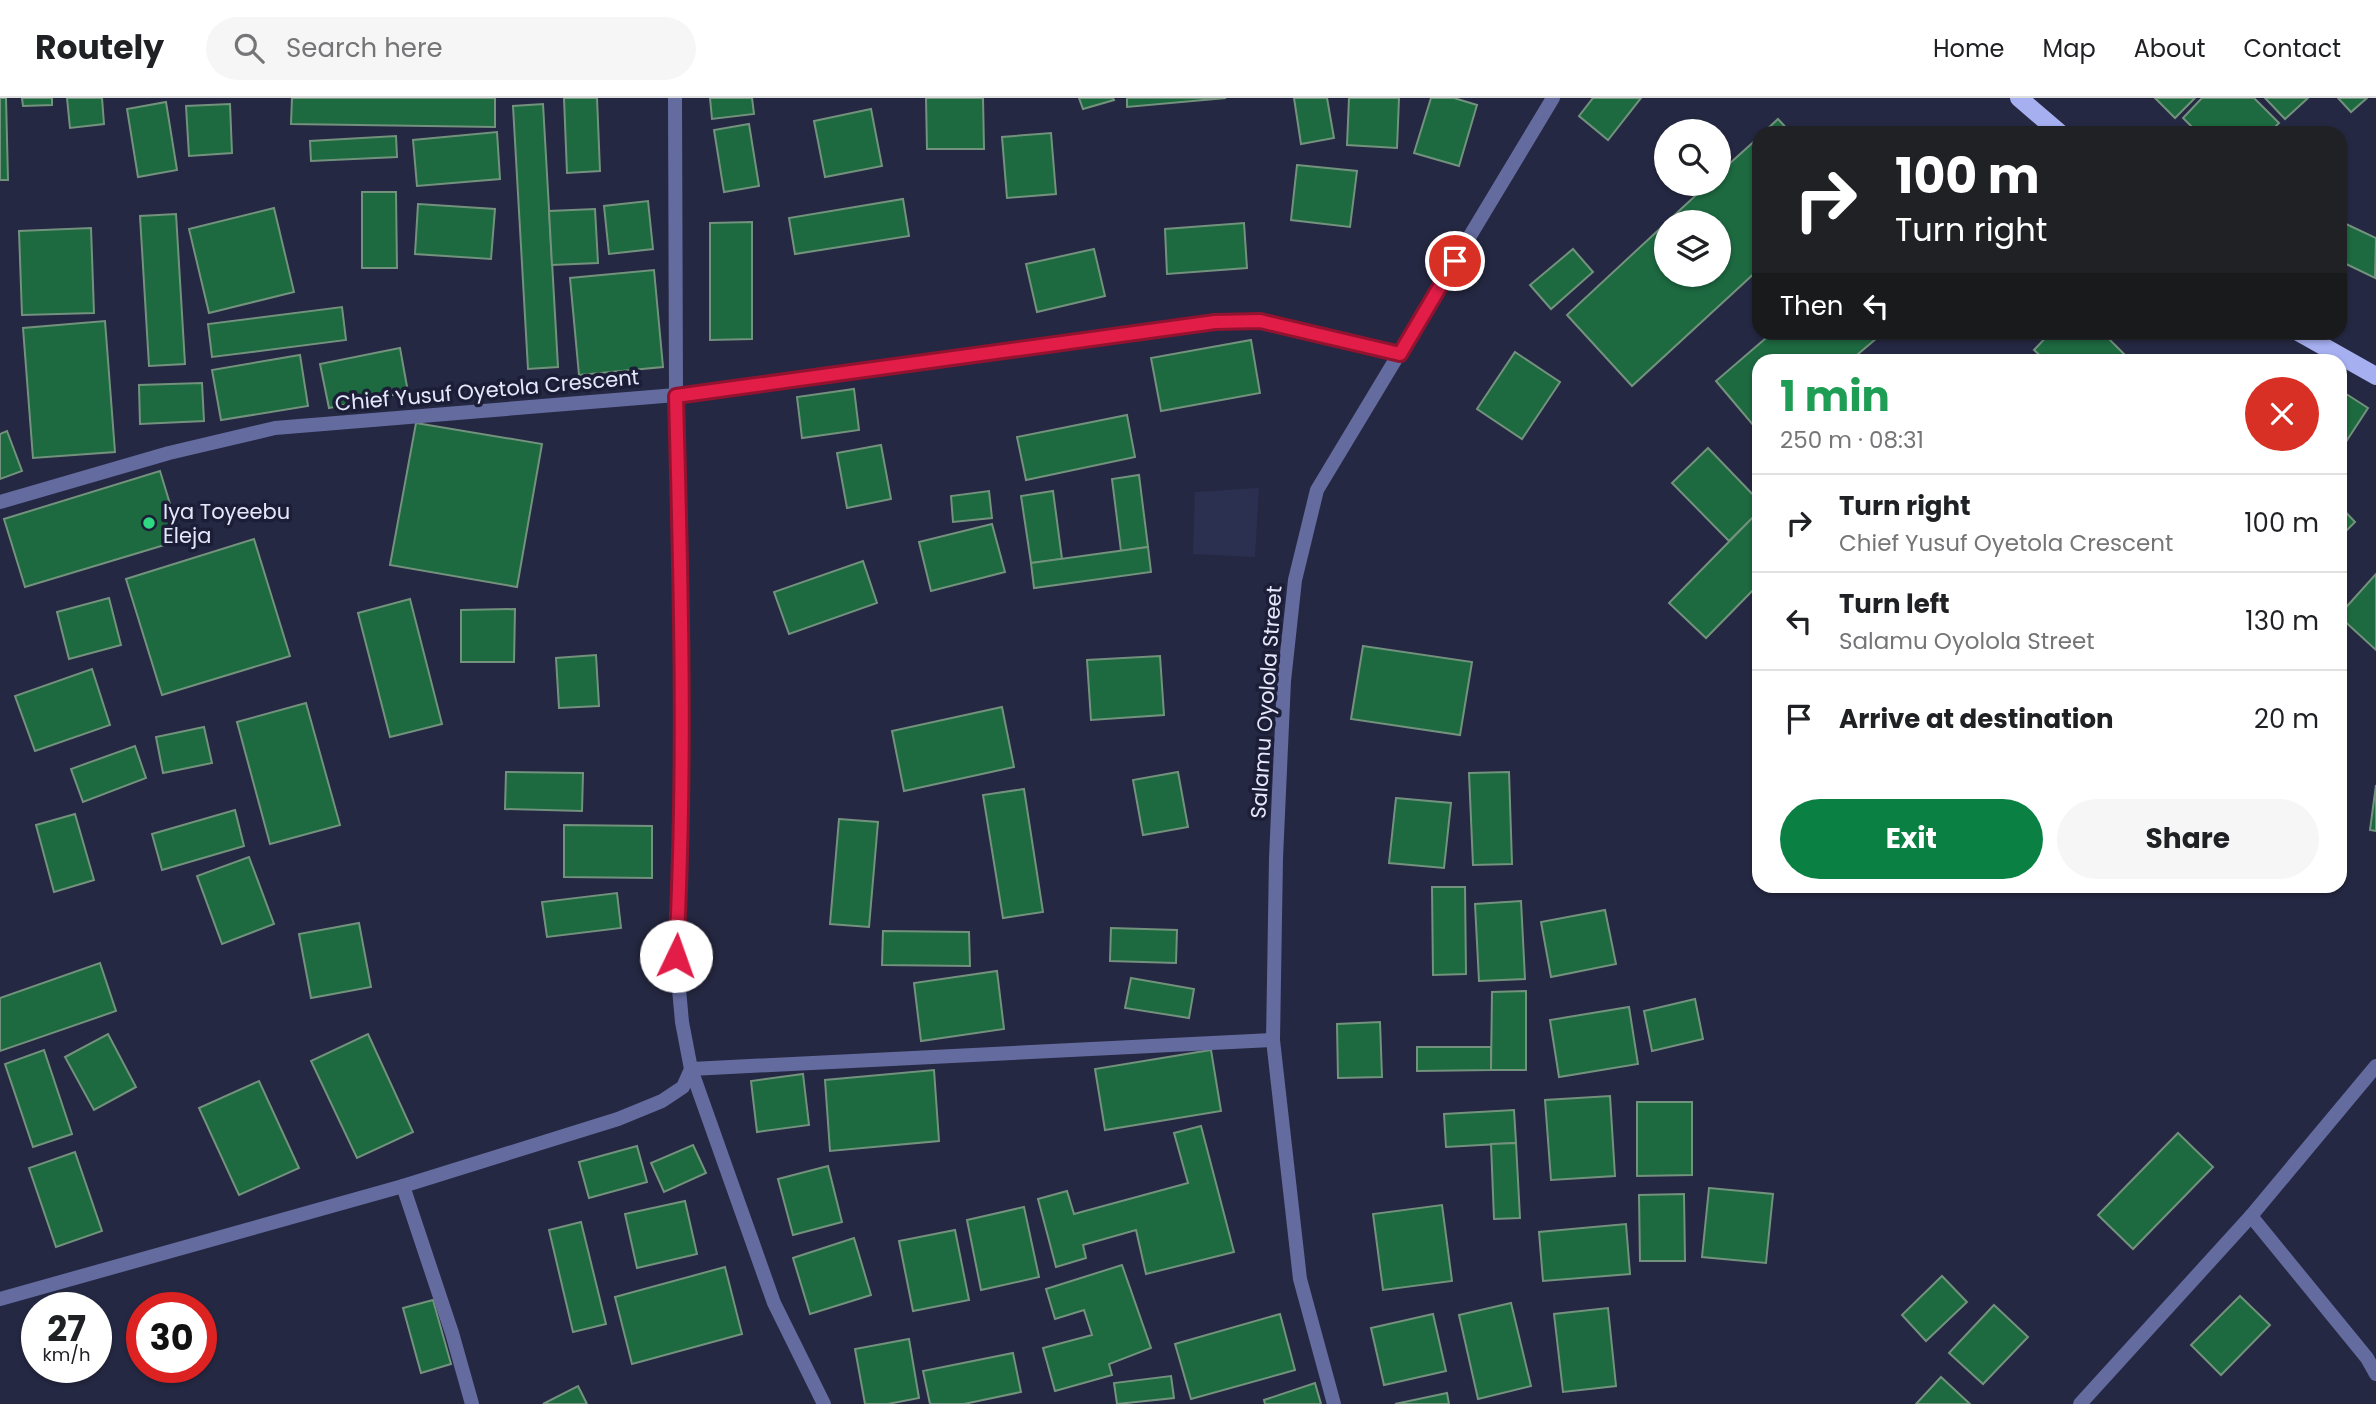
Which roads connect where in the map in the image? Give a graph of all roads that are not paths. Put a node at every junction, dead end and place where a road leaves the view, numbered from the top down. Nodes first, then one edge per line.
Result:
1 (675, 98) edge
2 (1553, 98) edge
3 (2019, 98) edge
4 (2052, 126) edge
5 (2312, 340) edge
6 (1400, 354) junction
7 (2337, 354) edge
8 (2347, 360) edge
9 (2376, 376) edge
10 (676, 396) junction
11 (0, 502) edge
12 (1273, 1040) junction
13 (2376, 1066) edge
14 (691, 1069) junction
15 (403, 1186) junction
16 (2250, 1216) junction
17 (0, 1299) edge
18 (2376, 1374) edge
19 (472, 1404) edge
20 (824, 1404) edge
21 (1334, 1404) edge
22 (2080, 1404) edge

1 - 10 street
2 - 6 street, Salamu Oyolola Street
3 - 4 main road
5 - 7 main road
6 - 10 street, Chief Yusuf Oyetola Crescent
6 - 12 street, Salamu Oyolola Street
8 - 9 main road
10 - 11 street, Chief Yusuf Oyetola Crescent
10 - 14 street
12 - 14 street
12 - 21 street, Salamu Oyolola Street
13 - 16 street
14 - 15 street
14 - 20 street
15 - 17 street
15 - 19 street
16 - 18 street
16 - 22 street

